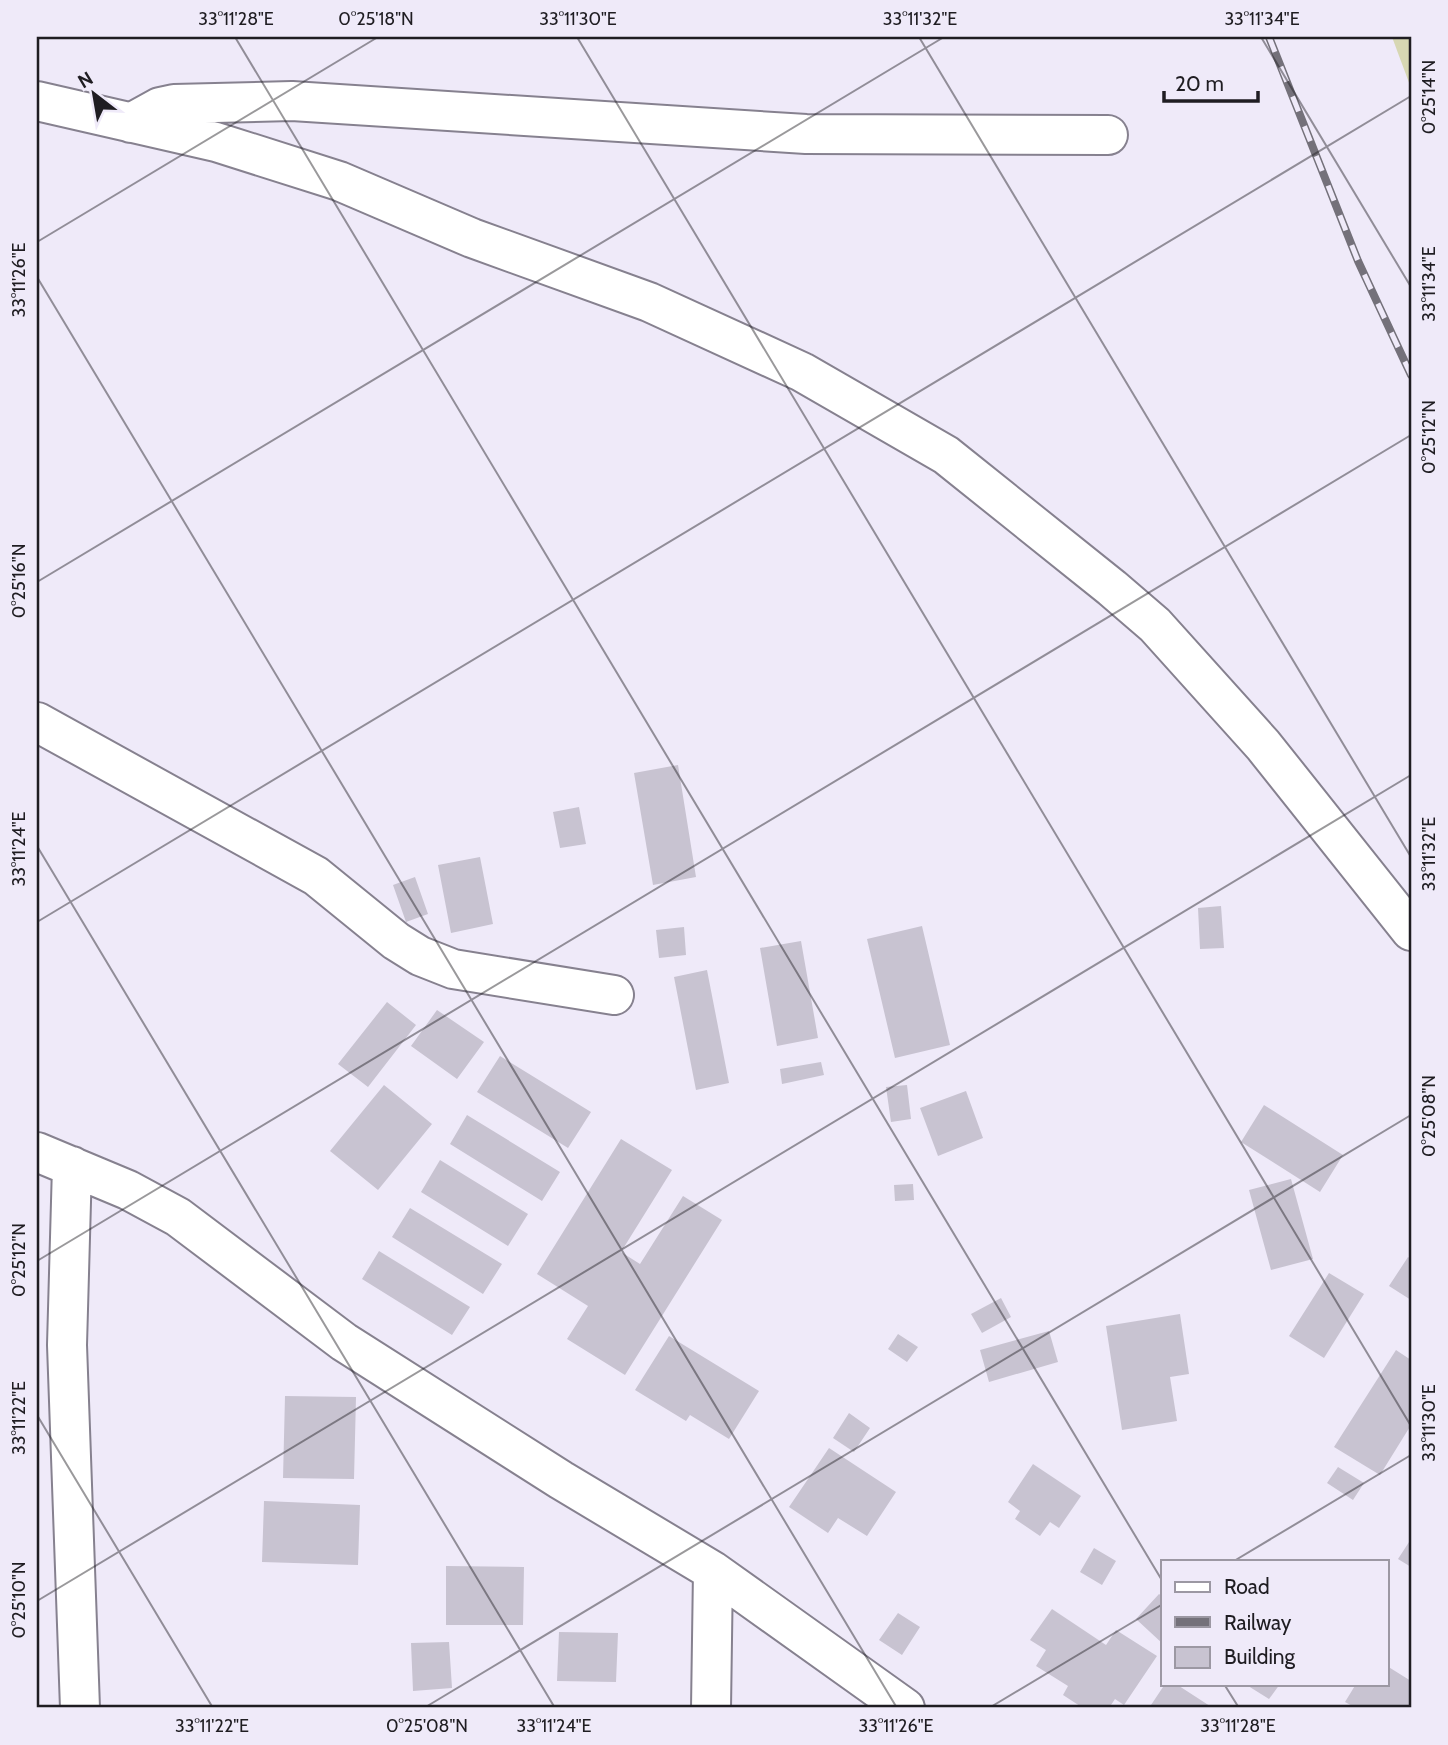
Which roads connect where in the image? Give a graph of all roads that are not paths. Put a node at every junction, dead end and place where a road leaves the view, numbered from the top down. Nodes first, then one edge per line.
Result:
1 (37, 101) edge
2 (131, 122) junction
3 (1108, 135) dead end
4 (37, 722) edge
5 (1411, 931) edge
6 (614, 995) dead end
7 (37, 1152) edge
8 (72, 1166) junction
9 (713, 1571) junction
10 (80, 1708) edge
11 (711, 1708) edge
12 (905, 1708) edge

1 - 2 street
2 - 3 street
2 - 5 street
4 - 6 street
7 - 8 street
8 - 9 street
8 - 10 street
9 - 11 street
9 - 12 street

